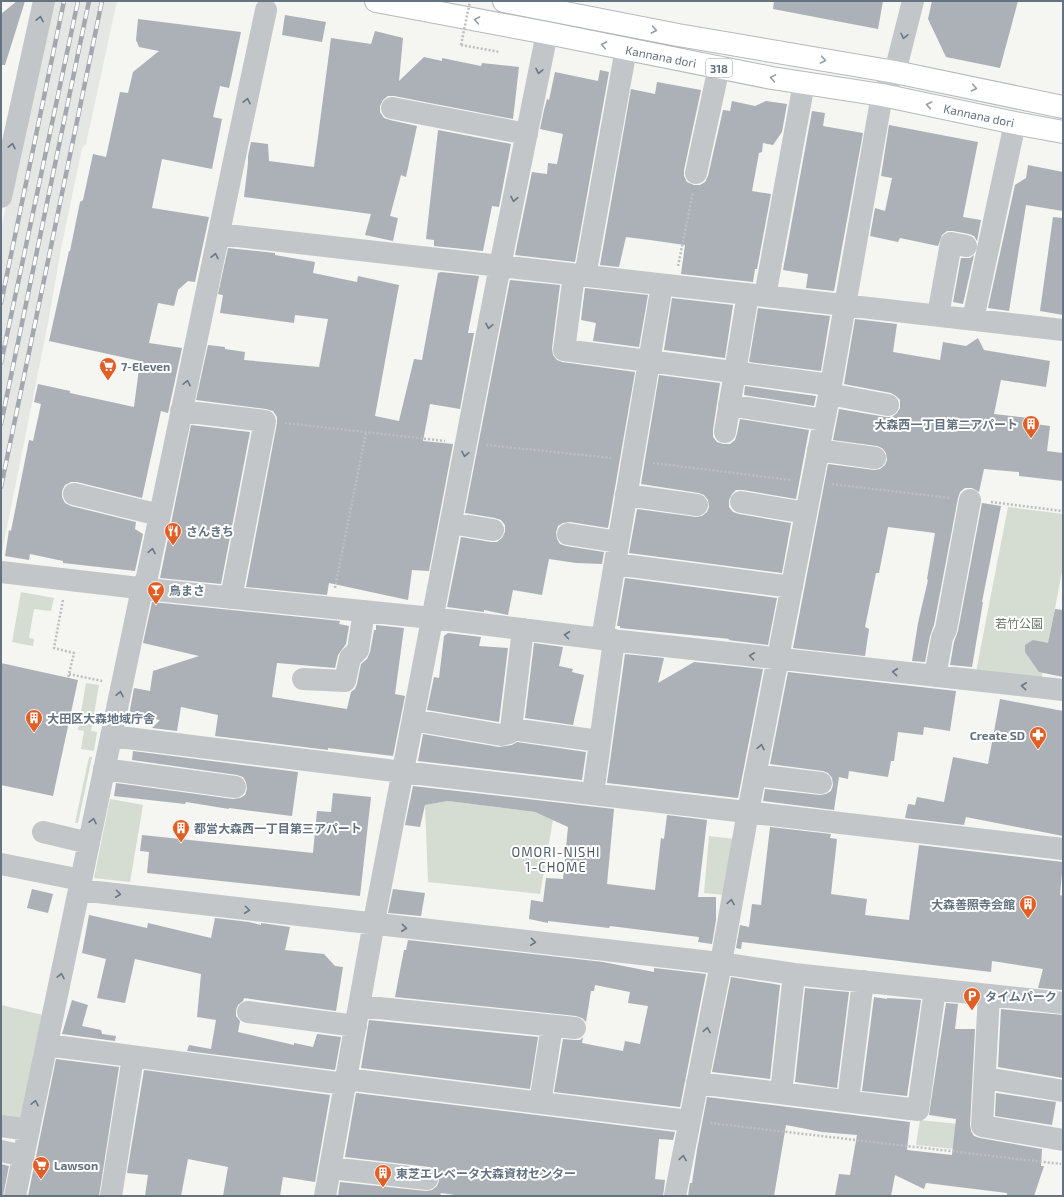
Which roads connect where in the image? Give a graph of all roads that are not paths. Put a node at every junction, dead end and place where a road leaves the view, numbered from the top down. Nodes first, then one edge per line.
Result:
1 (44, 1) edge
2 (376, 1) edge
3 (504, 1) edge
4 (913, 1) edge
5 (547, 5) edge
6 (266, 10) dead end
7 (547, 33) junction
8 (626, 49) junction
9 (719, 67) junction
10 (895, 72) junction
11 (804, 83) junction
12 (882, 95) junction
13 (1063, 107) edge
14 (392, 108) dead end
15 (1015, 123) junction
16 (1063, 132) edge
17 (527, 134) junction
18 (696, 173) road end
19 (1, 197) edge
20 (219, 234) junction
21 (966, 246) dead end
22 (500, 266) junction
23 (579, 275) junction
24 (668, 285) junction
25 (757, 295) junction
26 (845, 304) junction
27 (938, 315) junction
28 (974, 319) junction
29 (1063, 330) edge
30 (649, 361) junction
31 (735, 373) junction
32 (830, 390) junction
33 (729, 405) junction
34 (888, 405) dead end
35 (180, 411) junction
36 (824, 420) junction
37 (725, 432) dead end
38 (818, 450) junction
39 (874, 458) dead end
40 (74, 494) dead end
41 (626, 495) junction
42 (970, 500) road end
43 (741, 502) dead end
44 (697, 505) dead end
45 (806, 513) junction
46 (159, 515) junction
47 (451, 523) junction
48 (493, 530) dead end
49 (568, 534) dead end
50 (618, 542) junction
51 (614, 564) junction
52 (1, 572) edge
53 (792, 587) junction
54 (142, 589) junction
55 (231, 598) junction
56 (364, 611) junction
57 (432, 618) junction
58 (523, 629) junction
59 (608, 639) junction
60 (778, 659) junction
61 (936, 676) junction
62 (303, 679) dead end
63 (1063, 690) edge
64 (413, 720) junction
65 (511, 729) junction
66 (111, 736) junction
67 (599, 741) junction
68 (104, 768) junction
69 (403, 772) junction
70 (755, 775) junction
71 (821, 783) dead end
72 (235, 787) dead end
73 (593, 794) junction
74 (748, 812) junction
75 (43, 832) dead end
76 (89, 843) junction
77 (1063, 849) edge
78 (1, 864) edge
79 (80, 885) junction
80 (374, 924) junction
81 (720, 963) junction
82 (794, 974) junction
83 (863, 981) junction
84 (935, 989) junction
85 (989, 995) junction
86 (1063, 1004) edge
87 (248, 1012) dead end
88 (357, 1016) junction
89 (552, 1026) junction
90 (575, 1028) dead end
91 (47, 1045) junction
92 (133, 1056) junction
93 (984, 1078) junction
94 (346, 1082) junction
95 (696, 1083) junction
96 (1063, 1091) edge
97 (781, 1093) junction
98 (848, 1101) junction
99 (540, 1102) junction
100 (689, 1121) junction
101 (1, 1126) edge
102 (29, 1130) junction
103 (1063, 1140) edge
104 (1, 1151) edge
105 (24, 1156) junction
106 (330, 1168) junction
107 (427, 1179) dead end
108 (15, 1196) edge
109 (111, 1196) edge
110 (325, 1196) edge
111 (675, 1196) edge

19 -> 1 street
7 -> 2 main road, Kannana dori / 318
3 - 5 main road, Kannana dori / 318
4 -> 10 street
5 -> 10 main road, Kannana dori / 318
20 -> 6 street
8 -> 7 main road, Kannana dori / 318
7 -> 17 street
8 - 9 main road, Kannana dori / 318
8 - 23 street
11 -> 9 main road, Kannana dori / 318
9 - 18 street
10 - 12 street
10 -> 13 main road, Kannana dori / 318
11 - 12 main road, Kannana dori / 318
11 - 25 street
15 -> 12 main road, Kannana dori / 318
12 - 26 street
14 - 17 street
15 - 16 main road, Kannana dori / 318
15 - 28 street
17 -> 22 street
20 - 22 street
35 -> 20 street
21 - 27 street
22 - 23 street
22 -> 47 street
23 - 24 street
23 - 30 street
24 - 25 street
24 - 30 street
25 - 26 street
25 - 31 street
26 - 27 street
26 - 32 street
27 - 28 street
28 - 29 street
30 - 31 street
30 - 41 street
31 - 32 street
31 - 33 street
32 - 34 street
32 - 36 street
33 - 36 street
33 - 37 street
35 - 46 street
35 - 55 street
36 - 38 street
38 - 39 street
38 - 45 street
40 - 46 street
41 - 44 street
41 - 50 street
42 - 61 street
43 - 45 street
45 - 53 street
54 -> 46 street
47 - 48 street
47 - 57 street
49 - 50 street
50 - 51 street
51 - 53 street
51 - 59 street
52 - 54 street
53 - 60 street
54 - 55 street
66 -> 54 street
55 - 56 street
56 - 57 street
56 - 62 street
57 - 58 street
57 - 64 street
59 -> 58 street
58 - 65 street
60 -> 59 street
59 - 67 street
61 -> 60 street
70 -> 60 street
63 -> 61 street
64 - 65 street
64 - 69 street
65 - 67 street
66 - 68 street
66 - 69 street
67 - 73 street
68 - 72 street
76 -> 68 street
69 - 73 street
69 - 80 street
70 - 71 street
70 - 74 street
73 - 74 street
74 - 77 street
81 -> 74 street
75 - 76 street
76 - 79 street
78 - 79 street
79 -> 80 street
91 -> 79 street
80 -> 81 street
80 - 88 street
81 - 82 street
95 -> 81 street
82 - 83 street
82 - 97 street
83 - 84 street
83 - 98 street
84 - 85 street
84 - 98 street
85 - 86 street
85 - 93 street
87 - 88 street
88 - 89 street
88 - 94 street
89 - 90 street
89 - 99 street
91 - 92 street
102 -> 91 street
92 - 94 street
92 - 109 street
93 - 96 street
93 - 103 street
94 - 99 street
94 - 106 street
95 - 97 street
95 - 100 street
97 - 98 street
99 - 100 street
111 -> 100 street
101 - 102 street
102 - 105 street
104 - 105 street
105 - 108 street
106 - 107 street
106 - 110 street

